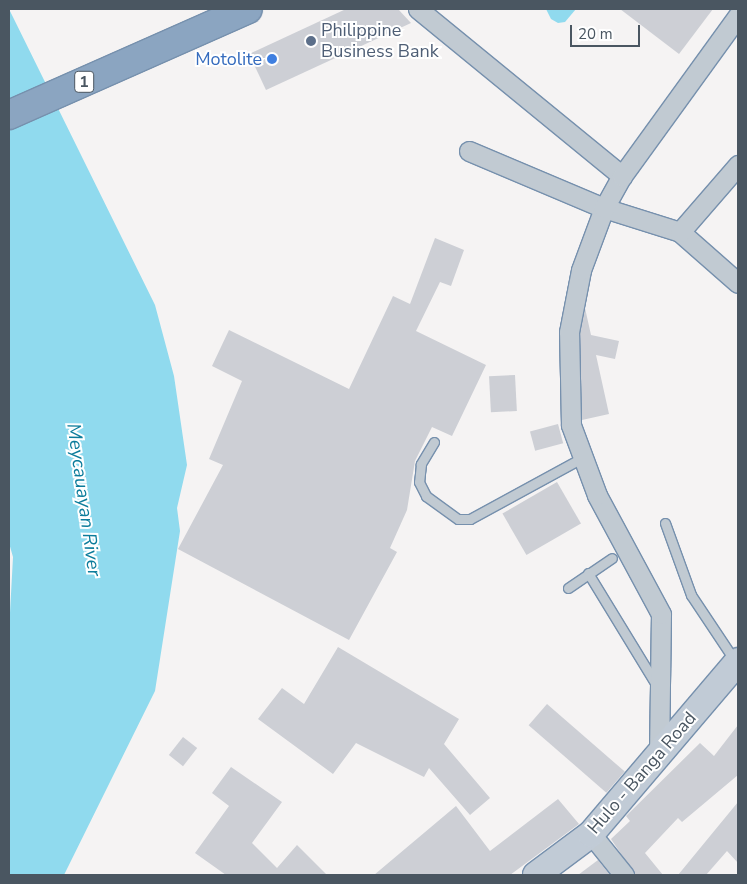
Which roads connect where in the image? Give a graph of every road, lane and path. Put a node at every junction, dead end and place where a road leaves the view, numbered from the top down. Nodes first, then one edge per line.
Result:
1 (248, 9) edge
2 (418, 9) edge
3 (738, 16) edge
4 (9, 115) edge
5 (469, 151) dead end
6 (738, 165) edge
7 (622, 176) junction
8 (604, 208) junction
9 (680, 232) junction
10 (738, 283) edge
11 (434, 442) dead end
12 (582, 458) junction
13 (665, 523) dead end
14 (612, 558) dead end
15 (588, 573) junction
16 (568, 588) dead end
17 (737, 662) edge
18 (658, 686) junction
19 (659, 756) junction
20 (591, 834) junction
21 (536, 875) edge
22 (624, 875) edge

1 - 4 highway, 1
2 - 7 street
3 - 7 street
5 - 8 street
6 - 9 street
7 - 8 street
8 - 9 street
8 - 12 street
9 - 10 street
11 - 12 lane
12 - 18 street
13 - 17 lane
14 - 15 lane
15 - 16 lane
15 - 18 lane
17 - 19 main road, Hulo - Banga Road
18 - 19 street
19 - 20 main road, Hulo - Banga Road
20 - 21 main road, Hulo - Banga Road
20 - 22 street

